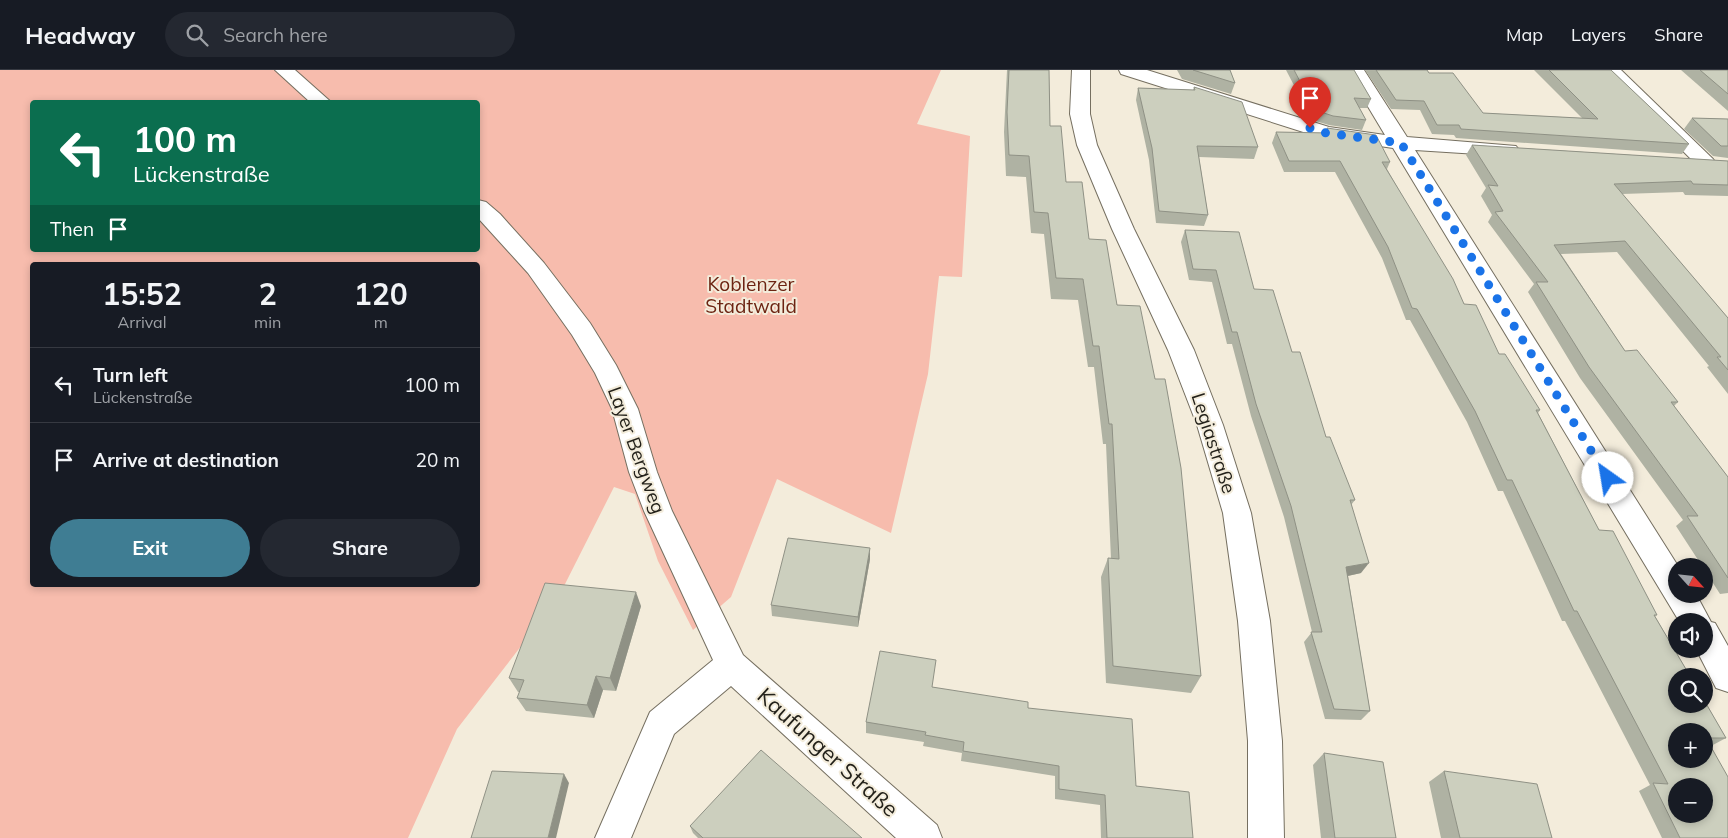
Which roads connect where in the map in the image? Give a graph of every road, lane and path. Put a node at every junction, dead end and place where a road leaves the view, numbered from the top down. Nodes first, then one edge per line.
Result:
1 (284, 70) edge
2 (1081, 70) edge
3 (1128, 70) edge
4 (1355, 70) edge
5 (1610, 70) edge
6 (319, 100) edge
7 (1401, 143) junction
8 (1529, 152) edge
9 (1677, 161) edge
10 (1706, 163) junction
11 (1728, 165) edge
12 (480, 209) edge
13 (1668, 576) edge
14 (1713, 650) edge
15 (732, 665) junction
16 (1728, 677) edge
17 (613, 838) edge
18 (924, 838) edge
19 (1266, 838) edge

1 - 6 street
2 - 19 street, Legiastraße
3 - 7 street
4 - 7 street
5 - 10 street
7 - 8 street
7 - 13 street
9 - 10 street
10 - 11 street
12 - 15 street, Layer Bergweg
14 - 16 street
15 - 17 street
15 - 18 street, Kaufunger Straße

